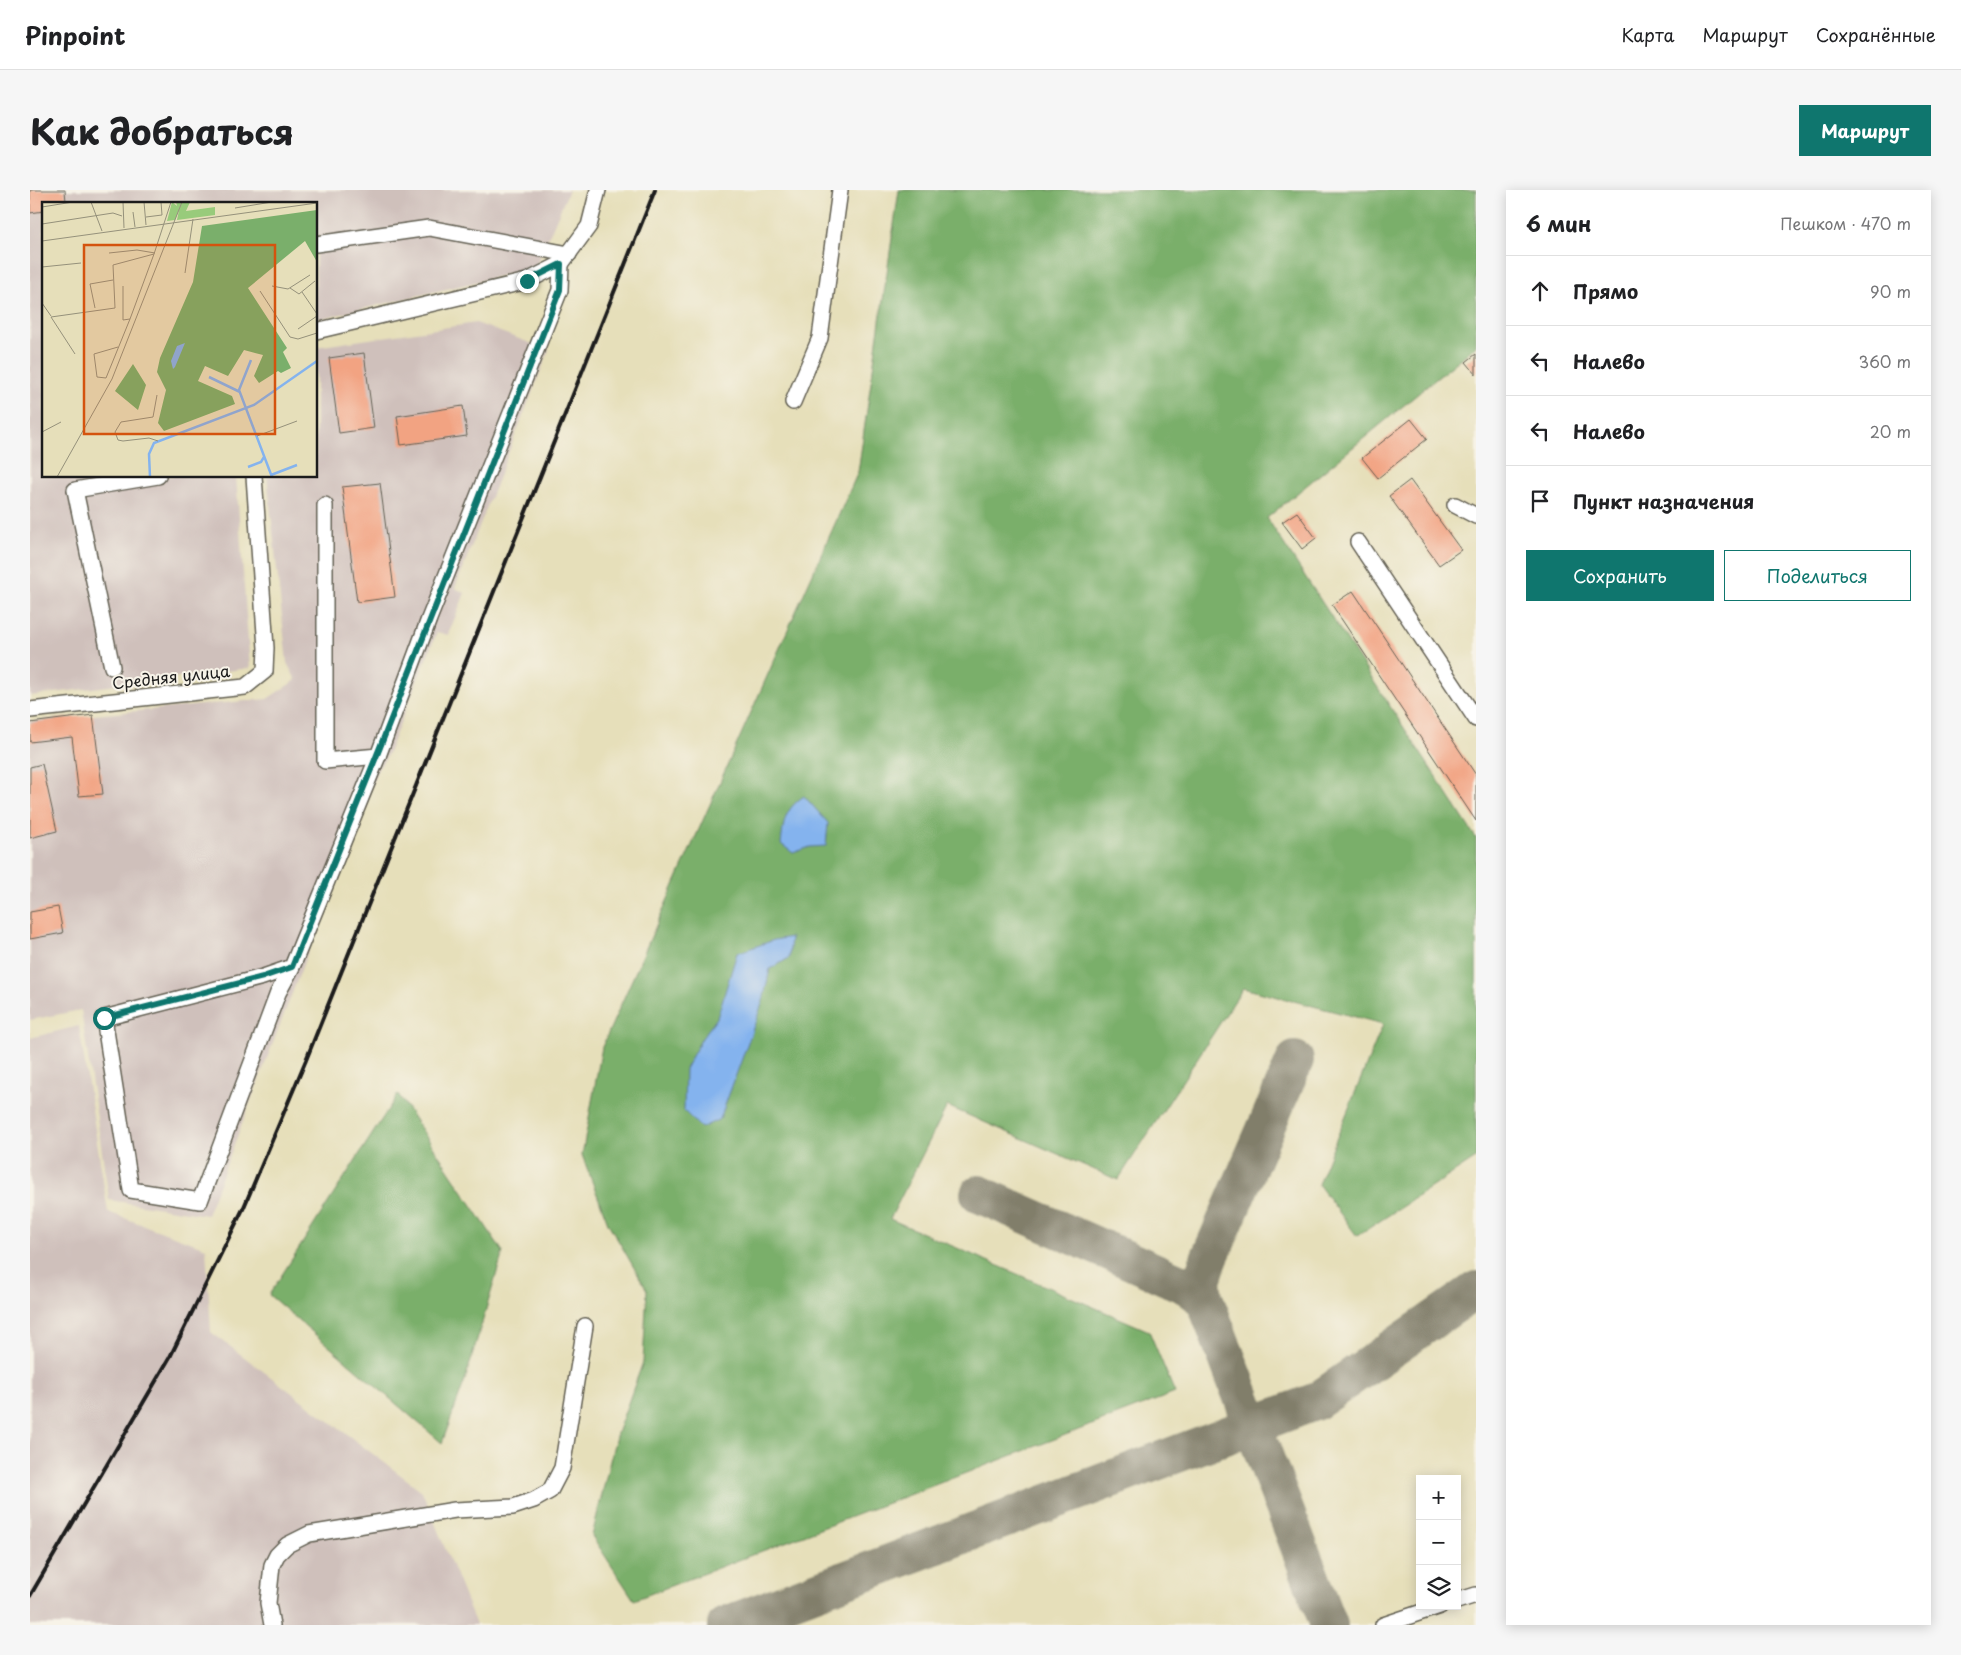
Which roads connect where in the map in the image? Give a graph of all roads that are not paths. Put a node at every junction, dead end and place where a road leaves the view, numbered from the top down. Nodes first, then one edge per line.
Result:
1 (598, 190) edge
2 (840, 190) edge
3 (318, 244) edge
4 (565, 259) junction
5 (318, 331) edge
6 (793, 402) dead end
7 (146, 478) edge
8 (254, 478) edge
9 (325, 505) dead end
10 (1455, 506) dead end
11 (1476, 516) edge
12 (1358, 542) dead end
13 (112, 667) dead end
14 (30, 710) edge
15 (1476, 719) edge
16 (378, 756) junction
17 (292, 967) junction
18 (585, 1326) dead end
19 (1476, 1595) edge
20 (1461, 1600) edge
21 (1428, 1610) edge
22 (272, 1625) edge
23 (1382, 1625) edge

1 - 4 street
2 - 6 street
3 - 4 street
4 - 5 street
4 - 16 street
7 - 13 street
8 - 14 street, Средняя улица
9 - 16 street
10 - 11 street
12 - 15 street
16 - 17 street
17 - 17 street
18 - 22 street
19 - 20 street
21 - 23 street

